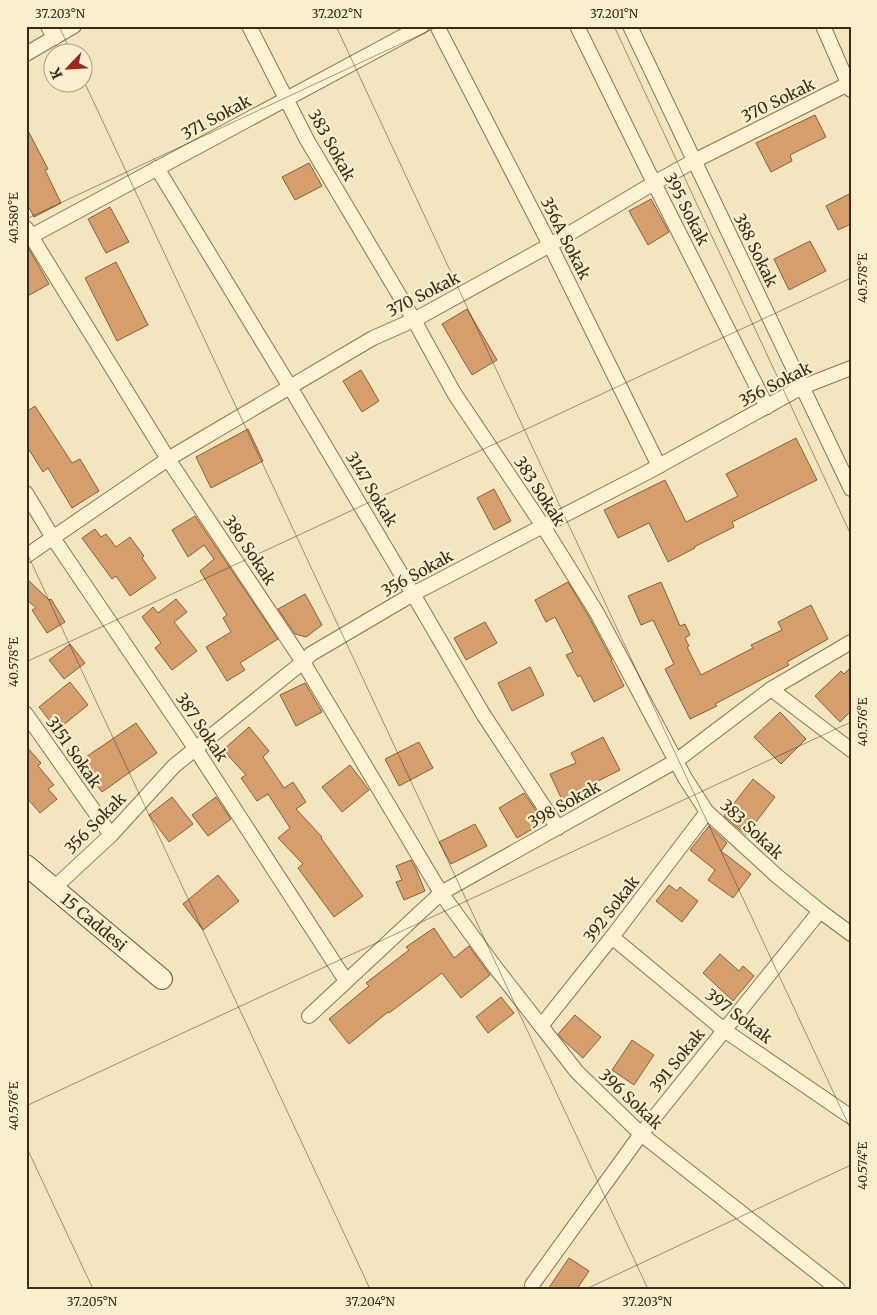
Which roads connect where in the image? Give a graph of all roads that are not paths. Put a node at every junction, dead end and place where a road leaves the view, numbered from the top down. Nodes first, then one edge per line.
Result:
1 (74, 26) edge
2 (249, 26) edge
3 (422, 26) edge
4 (437, 26) edge
5 (577, 26) edge
6 (630, 26) edge
7 (823, 26) edge
8 (51, 32) edge
9 (26, 54) edge
10 (850, 87) edge
11 (287, 99) junction
12 (694, 161) junction
13 (157, 168) junction
14 (654, 183) junction
15 (28, 234) edge
16 (550, 245) junction
17 (414, 320) junction
18 (851, 368) edge
19 (290, 387) junction
20 (802, 387) junction
21 (766, 407) junction
22 (168, 460) junction
23 (659, 466) junction
24 (851, 489) edge
25 (26, 493) edge
26 (543, 526) junction
27 (53, 538) junction
28 (26, 556) edge
29 (413, 594) junction
30 (851, 642) edge
31 (303, 662) junction
32 (770, 689) junction
33 (26, 714) edge
34 (195, 748) junction
35 (851, 750) edge
36 (676, 761) junction
37 (707, 812) junction
38 (558, 828) junction
39 (111, 835) junction
40 (26, 865) edge
41 (54, 888) junction
42 (441, 893) junction
43 (820, 911) junction
44 (851, 934) edge
45 (612, 937) junction
46 (162, 979) dead end
47 (346, 981) junction
48 (310, 1016) dead end
49 (541, 1026) junction
50 (724, 1030) junction
51 (851, 1117) edge
52 (641, 1134) junction
53 (532, 1284) dead end
54 (838, 1289) edge

1 - 8 street
2 - 11 street, 383 Sokak
3 - 11 street, 371 Sokak
4 - 16 street, 356A Sokak
5 - 14 street, 395 Sokak
6 - 12 street, 388 Sokak
7 - 10 street
8 - 9 street
10 - 12 street, 370 Sokak
11 - 13 street, 371 Sokak
11 - 17 street, 383 Sokak
12 - 14 street, 370 Sokak
12 - 20 street, 388 Sokak
13 - 15 street, 371 Sokak
13 - 19 street, 3147 Sokak
14 - 16 street, 370 Sokak
14 - 21 street, 395 Sokak
15 - 22 street, 386 Sokak
16 - 17 street, 370 Sokak
16 - 23 street, 356A Sokak
17 - 19 street, 370 Sokak
17 - 26 street, 383 Sokak
18 - 20 street, 356 Sokak
19 - 22 street, 370 Sokak
19 - 29 street, 3147 Sokak
20 - 21 street, 356 Sokak
20 - 24 street, 388 Sokak
21 - 23 street, 356 Sokak
22 - 27 street, 370 Sokak
22 - 31 street, 386 Sokak
23 - 26 street, 356 Sokak
25 - 27 street, 387 Sokak
26 - 29 street, 356 Sokak
26 - 36 street, 383 Sokak
27 - 28 street, 370 Sokak
27 - 34 street, 387 Sokak
29 - 31 street, 356 Sokak
29 - 38 street, 3147 Sokak
30 - 32 street, 398 Sokak
31 - 34 street, 356 Sokak
31 - 42 street, 386 Sokak
32 - 35 street
32 - 36 street, 398 Sokak
33 - 39 street, 3151 Sokak
34 - 39 street, 356 Sokak
34 - 47 street, 387 Sokak
36 - 37 street, 383 Sokak
36 - 38 street, 398 Sokak
37 - 43 street, 383 Sokak
37 - 45 street, 392 Sokak
38 - 42 street, 398 Sokak
39 - 41 street, 356 Sokak
40 - 41 street, 15 Caddesi
41 - 46 street, 15 Caddesi
42 - 47 street, 398 Sokak
42 - 49 street, 396 Sokak
43 - 44 street, 383 Sokak
43 - 50 street, 391 Sokak
45 - 49 street, 392 Sokak
45 - 50 street, 397 Sokak
47 - 48 street, 398 Sokak
49 - 52 street, 396 Sokak
50 - 51 street, 397 Sokak
50 - 52 street, 391 Sokak
52 - 53 street, 391 Sokak
52 - 54 street, 396 Sokak

